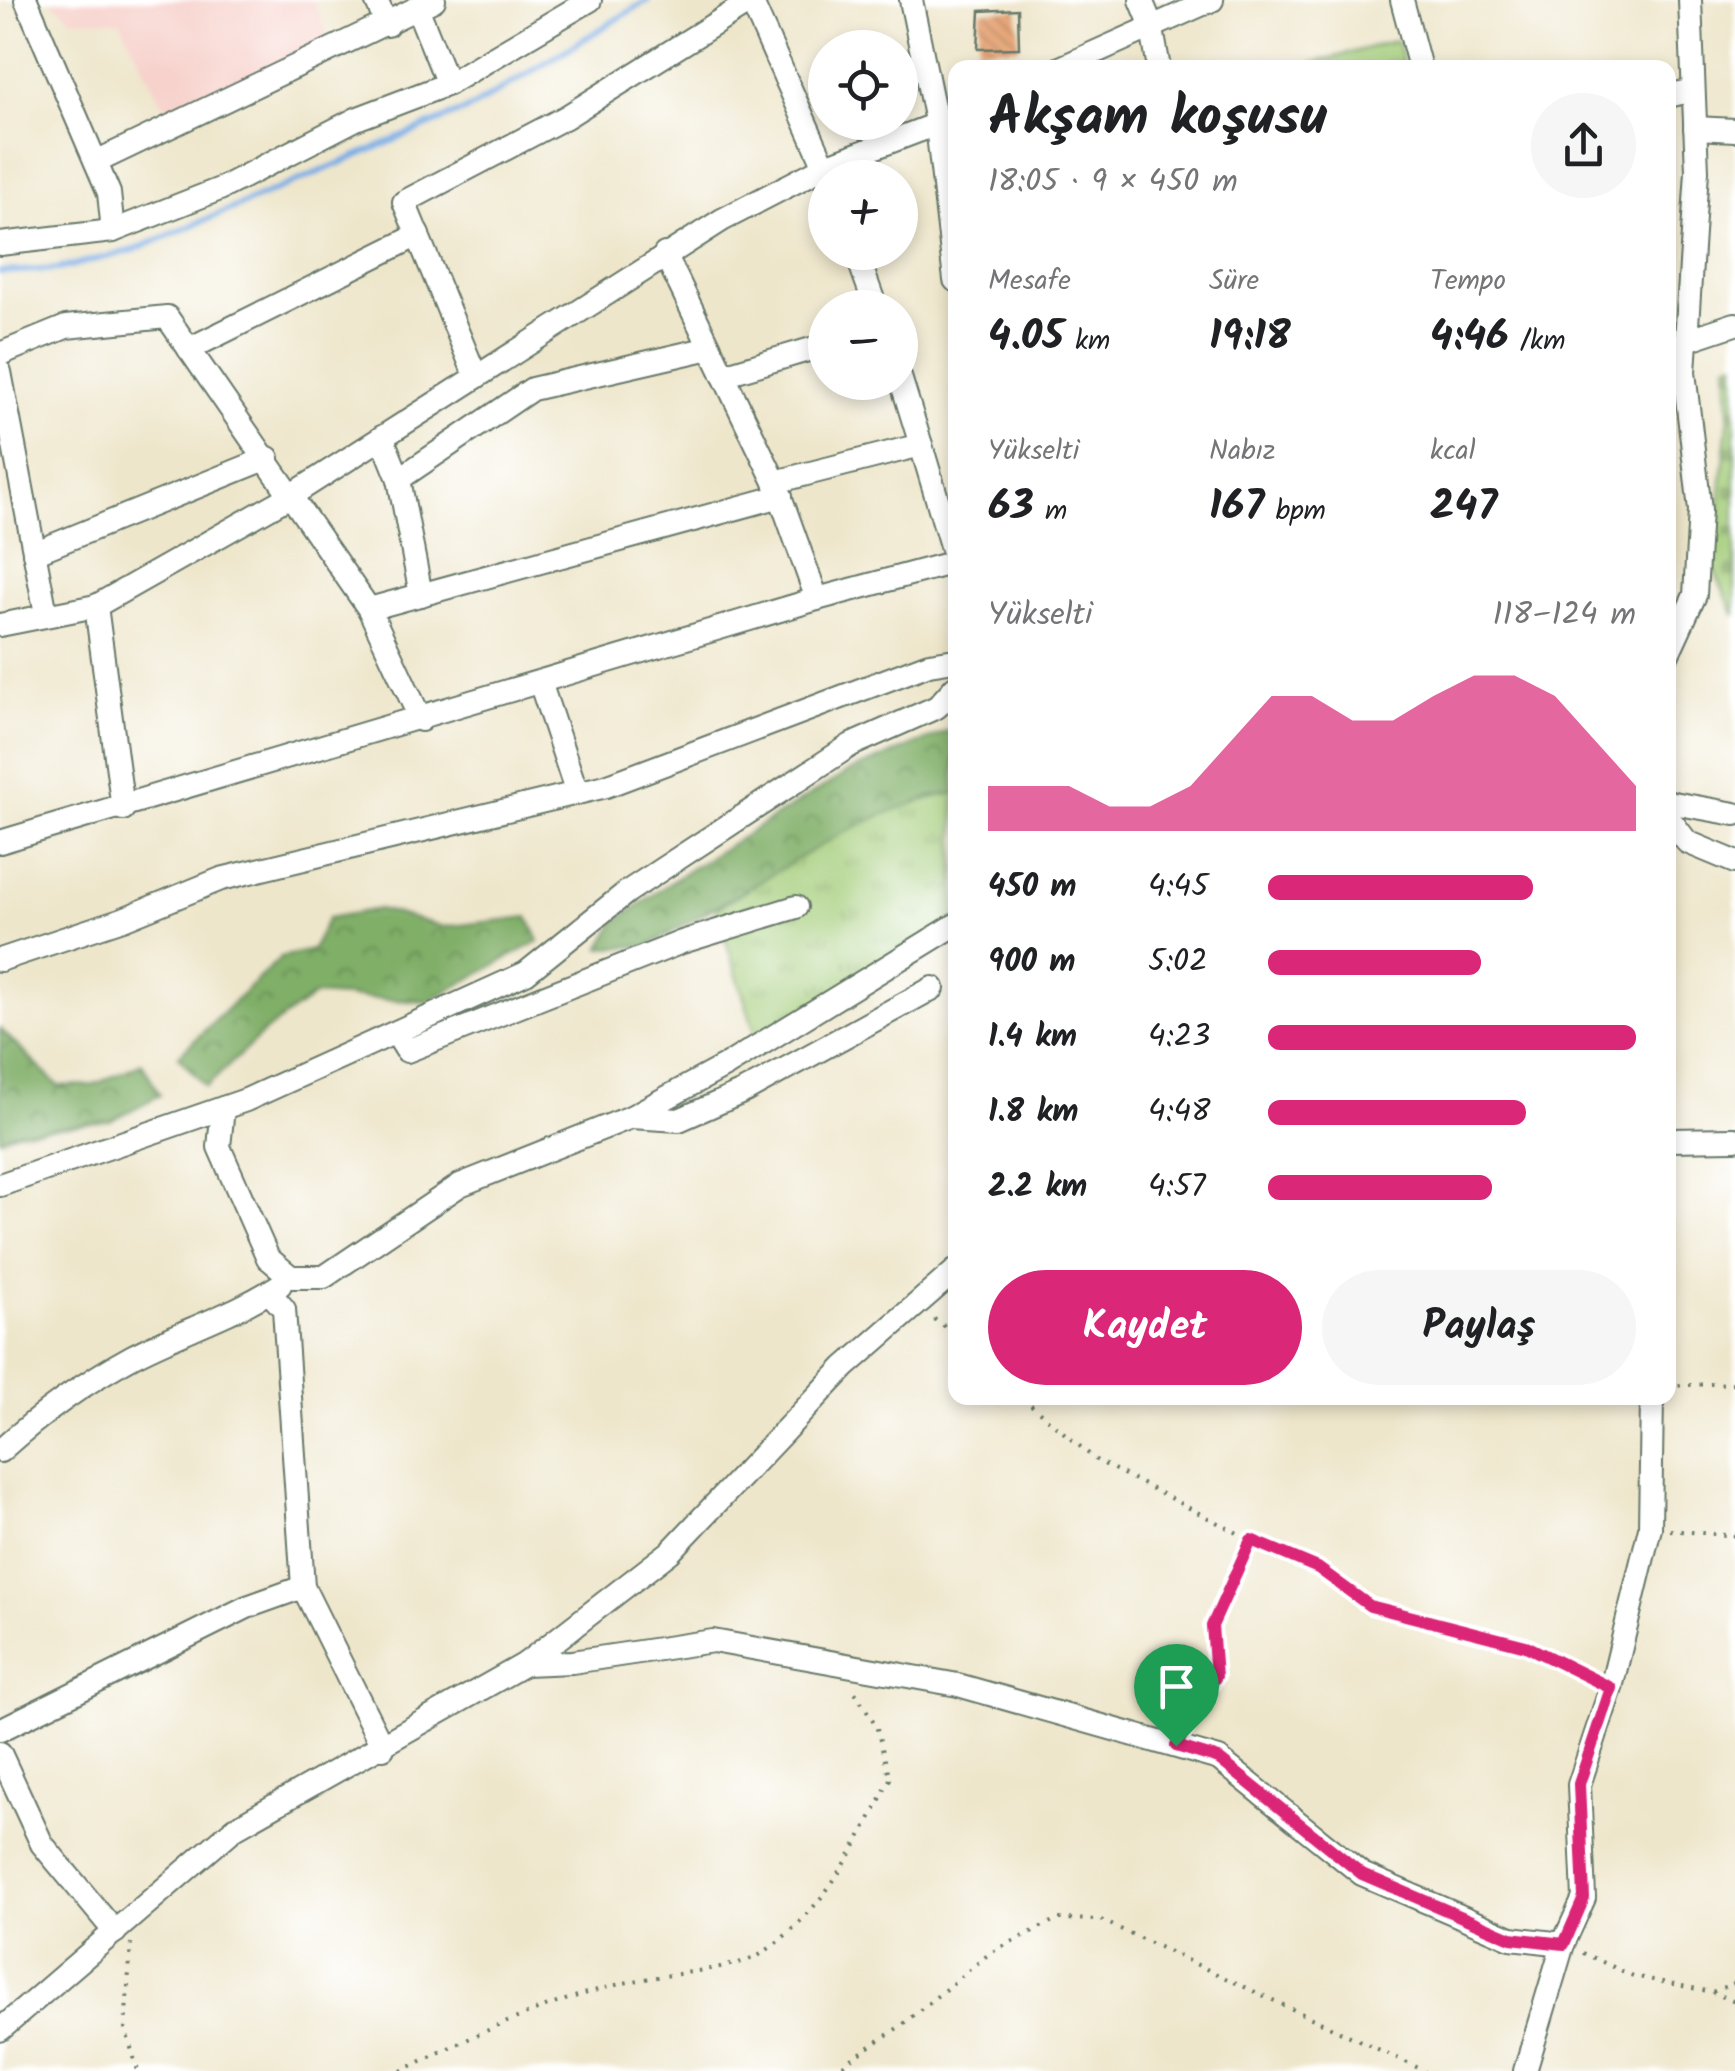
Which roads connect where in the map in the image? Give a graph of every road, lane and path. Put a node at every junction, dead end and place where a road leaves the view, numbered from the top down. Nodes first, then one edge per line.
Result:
1 (26, 0) edge
2 (376, 0) edge
3 (590, 0) edge
4 (911, 0) edge
5 (1141, 0) edge
6 (1212, 0) edge
7 (1402, 0) edge
8 (1690, 0) edge
9 (752, 2) edge
10 (426, 5) edge
11 (387, 24) junction
12 (1152, 24) junction
13 (1077, 60) edge
14 (1158, 60) edge
15 (1418, 60) edge
16 (448, 84) junction
17 (1693, 90) junction
18 (1676, 94) edge
19 (946, 121) edge
20 (1695, 128) junction
21 (1735, 130) edge
22 (948, 156) edge
23 (823, 160) edge
24 (856, 160) edge
25 (96, 162) junction
26 (808, 182) edge
27 (113, 231) junction
28 (418, 235) junction
29 (0, 244) edge
30 (665, 254) junction
31 (1735, 324) edge
32 (1687, 340) junction
33 (710, 348) junction
34 (189, 349) junction
35 (808, 350) edge
36 (515, 351) junction
37 (0, 354) edge
38 (0, 372) edge
39 (723, 375) junction
40 (1676, 375) edge
41 (476, 377) junction
42 (532, 389) junction
43 (907, 400) edge
44 (382, 437) junction
45 (921, 445) junction
46 (268, 458) junction
47 (399, 479) junction
48 (778, 489) junction
49 (292, 495) junction
50 (948, 536) edge
51 (34, 553) junction
52 (948, 562) edge
53 (422, 595) junction
54 (816, 599) junction
55 (96, 606) junction
56 (369, 609) junction
57 (46, 614) junction
58 (0, 625) edge
59 (1676, 637) edge
60 (948, 661) edge
61 (541, 684) junction
62 (948, 695) edge
63 (421, 720) junction
64 (576, 793) junction
65 (1676, 803) edge
66 (123, 809) junction
67 (1735, 814) edge
68 (1676, 828) edge
69 (0, 842) edge
70 (1735, 862) edge
71 (796, 908) dead end
72 (948, 929) edge
73 (0, 960) edge
74 (934, 988) dead end
75 (397, 1035) junction
76 (223, 1108) junction
77 (631, 1117) junction
78 (1735, 1138) edge
79 (1676, 1140) edge
80 (0, 1184) edge
81 (291, 1277) junction
82 (948, 1277) edge
83 (270, 1292) junction
84 (1735, 1383) edge
85 (1676, 1386) edge
86 (1031, 1405) edge
87 (1652, 1405) edge
88 (0, 1451) edge
89 (1650, 1528) junction
90 (1735, 1536) edge
91 (1251, 1540) junction
92 (303, 1587) junction
93 (526, 1664) junction
94 (837, 1664) junction
95 (1611, 1688) junction
96 (0, 1730) edge
97 (1176, 1746) junction
98 (383, 1748) junction
99 (0, 1752) edge
100 (123, 1925) junction
101 (1564, 1944) junction
102 (1735, 1982) edge
103 (1712, 1992) junction
104 (1735, 2002) edge
105 (0, 2030) edge
106 (138, 2071) edge
107 (401, 2071) edge
108 (834, 2071) edge
109 (1426, 2071) edge
110 (1525, 2071) edge

1 - 25 street
2 - 11 street
3 - 16 street
4 - 19 street
5 - 12 street
6 - 12 street
7 - 15 street
8 - 17 street
9 - 23 street
9 - 28 street
10 - 11 street
10 - 16 street
11 - 25 street
12 - 13 street
12 - 14 street
16 - 27 street
17 - 18 street
17 - 20 street
19 - 22 street
19 - 24 street
20 - 21 street
20 - 32 street
25 - 27 street
26 - 30 street
27 - 29 street
28 - 34 street
28 - 41 street
30 - 33 street
30 - 36 street
31 - 32 street
32 - 40 street
33 - 39 street
33 - 42 street
34 - 37 street
34 - 46 street
35 - 39 street
36 - 41 street
36 - 42 street
38 - 51 street
39 - 48 street
40 - 59 street
41 - 44 street
42 - 47 street
43 - 45 street
44 - 47 street
44 - 49 street
45 - 48 street
45 - 50 street
46 - 49 street
46 - 51 street
47 - 53 street
48 - 53 street
48 - 54 street
49 - 55 street
49 - 56 street
51 - 57 street
52 - 54 street
53 - 56 street
54 - 61 street
55 - 57 street
55 - 66 street
56 - 63 street
57 - 58 street
60 - 64 street
61 - 63 street
61 - 64 street
62 - 75 street
63 - 66 street
64 - 73 street
65 - 67 street
66 - 69 street
68 - 70 street
71 - 75 street
72 - 77 street
74 - 77 street
75 - 76 street
76 - 80 street
76 - 81 street
77 - 81 street
78 - 79 street
81 - 83 street
82 - 93 street
83 - 88 street
83 - 92 street
84 - 85 path
86 - 91 path
87 - 89 street
89 - 90 path
89 - 95 street
91 - 95 path
91 - 97 path
92 - 96 street
92 - 98 street
93 - 94 street
93 - 98 street
94 - 97 street
94 - 107 path
95 - 101 street
97 - 101 street
98 - 100 street
99 - 100 street
100 - 105 street
100 - 106 path
101 - 103 path
101 - 110 street
102 - 103 path
103 - 104 path
108 - 109 path

